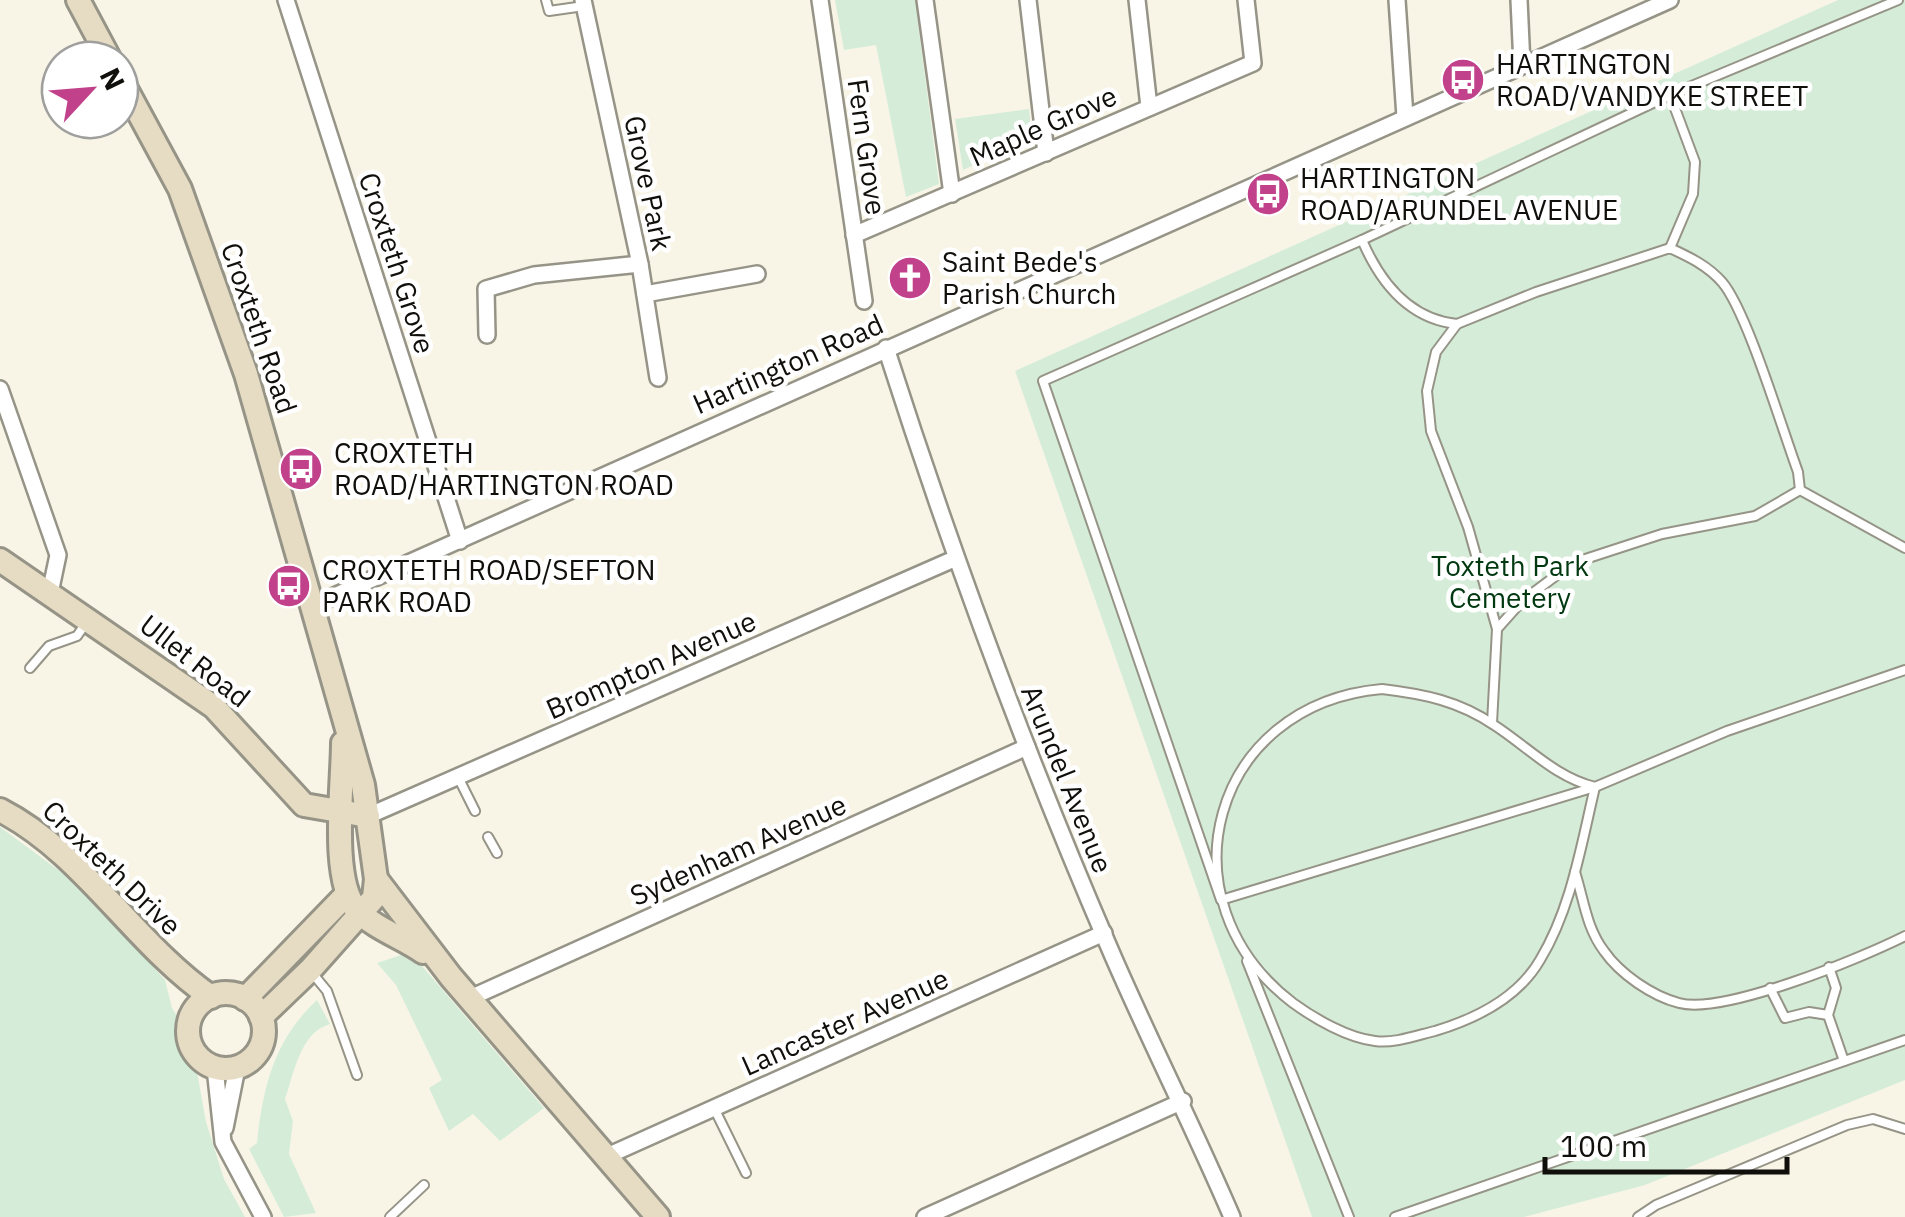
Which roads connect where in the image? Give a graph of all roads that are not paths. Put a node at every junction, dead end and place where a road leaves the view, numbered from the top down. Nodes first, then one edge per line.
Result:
1 (78, 0) edge
2 (286, 0) edge
3 (546, 0) edge
4 (820, 0) edge
5 (926, 0) edge
6 (1028, 0) edge
7 (1137, 0) edge
8 (1246, 0) edge
9 (1398, 0) edge
10 (1519, 0) edge
11 (1670, 0) edge
12 (1898, 0) edge
13 (583, 3) edge
14 (1641, 7) edge
15 (99, 40) edge
16 (1522, 65) junction
17 (1670, 95) junction
18 (1149, 107) junction
19 (140, 115) edge
20 (1405, 117) junction
21 (1046, 153) junction
22 (952, 194) junction
23 (854, 235) junction
24 (1362, 240) junction
25 (1670, 248) junction
26 (640, 264) junction
27 (757, 274) dead end
28 (645, 294) junction
29 (864, 301) dead end
30 (1458, 324) junction
31 (487, 335) dead end
32 (886, 348) junction
33 (658, 378) dead end
34 (0, 389) edge
35 (1800, 490) junction
36 (460, 541) junction
37 (1905, 548) edge
38 (0, 560) edge
39 (954, 560) junction
40 (50, 592) junction
41 (312, 606) junction
42 (89, 619) junction
43 (1497, 629) junction
44 (30, 668) dead end
45 (1905, 670) edge
46 (343, 724) junction
47 (1492, 724) junction
48 (1027, 748) junction
49 (458, 777) junction
50 (1595, 788) junction
51 (0, 810) edge
52 (475, 810) dead end
53 (342, 814) junction
54 (368, 816) junction
55 (488, 837) dead end
56 (496, 853) dead end
57 (1574, 868) junction
58 (381, 888) junction
59 (347, 894) junction
60 (1221, 900) junction
61 (362, 915) junction
62 (1104, 934) junction
63 (1905, 936) edge
64 (1244, 952) junction
65 (280, 962) junction
66 (1829, 967) junction
67 (310, 970) junction
68 (452, 978) junction
69 (1770, 988) junction
70 (470, 998) junction
71 (202, 1004) junction
72 (253, 1008) junction
73 (1828, 1014) junction
74 (1905, 1040) edge
75 (1844, 1061) junction
76 (226, 1068) junction
77 (357, 1076) dead end
78 (1183, 1102) junction
79 (714, 1108) junction
80 (1904, 1128) edge
81 (606, 1156) junction
82 (746, 1173) dead end
83 (424, 1185) dead end
84 (263, 1217) edge
85 (390, 1217) edge
86 (658, 1217) edge
87 (925, 1217) edge
88 (1232, 1217) edge
89 (1349, 1217) edge
90 (1395, 1217) edge
91 (1638, 1217) edge

1 - 15 main road
2 - 36 street, Croxteth Grove
3 - 13 lane
4 - 23 street, Fern Grove
5 - 22 street
6 - 21 street
7 - 18 street
8 - 18 street, Maple Grove
9 - 20 street
10 - 16 street
11 - 14 street, Hartington Road
12 - 17 lane
13 - 26 street, Grove Park
14 - 16 street, Hartington Road
16 - 20 street, Hartington Road
17 - 24 lane
17 - 25 lane
18 - 21 street, Maple Grove
19 - 41 main road, Croxteth Road
20 - 32 street, Hartington Road
21 - 22 street, Maple Grove
22 - 23 street, Maple Grove
23 - 29 street, Fern Grove
24 - 30 lane
24 - 60 lane
25 - 30 lane
25 - 35 lane
26 - 28 street, Grove Park
26 - 31 street
27 - 28 street
28 - 33 street, Grove Park
30 - 43 lane
32 - 36 street, Hartington Road
32 - 39 street, Arundel Avenue
34 - 40 street
35 - 37 lane
35 - 43 lane
36 - 41 street, Hartington Road
38 - 40 main road, Ullet Road
39 - 48 street, Arundel Avenue
39 - 49 street, Brompton Avenue
40 - 42 main road, Ullet Road
41 - 46 main road, Croxteth Road
42 - 44 lane
42 - 53 main road, Ullet Road
43 - 47 lane
45 - 50 lane
46 - 53 main road, Croxteth Road
46 - 54 main road, Croxteth Road
47 - 50 lane
47 - 60 lane
48 - 62 street, Arundel Avenue
48 - 70 street, Sydenham Avenue
49 - 52 lane
49 - 54 street, Brompton Avenue
50 - 57 lane
50 - 60 lane
51 - 71 main road, Croxteth Drive
53 - 54 main road
53 - 59 main road, Croxteth Road
54 - 58 main road, Croxteth Road
55 - 56 lane
57 - 64 lane
57 - 69 lane
58 - 61 main road, Croxteth Road
58 - 68 main road
59 - 61 main road
59 - 65 main road
60 - 64 lane
61 - 67 main road
61 - 68 main road
62 - 78 street, Arundel Avenue
62 - 79 street, Lancaster Avenue
63 - 66 lane
64 - 89 lane
65 - 67 main road
65 - 72 main road
66 - 69 lane
66 - 73 lane
67 - 72 main road
67 - 77 lane
68 - 70 main road
69 - 73 lane
70 - 81 main road
71 - 72 main road
71 - 76 main road
72 - 76 main road
73 - 75 lane
74 - 75 lane
75 - 90 lane
76 - 84 street
78 - 87 street
78 - 88 street, Arundel Avenue
79 - 81 street, Lancaster Avenue
79 - 82 lane
80 - 91 lane
81 - 86 main road
83 - 85 lane

